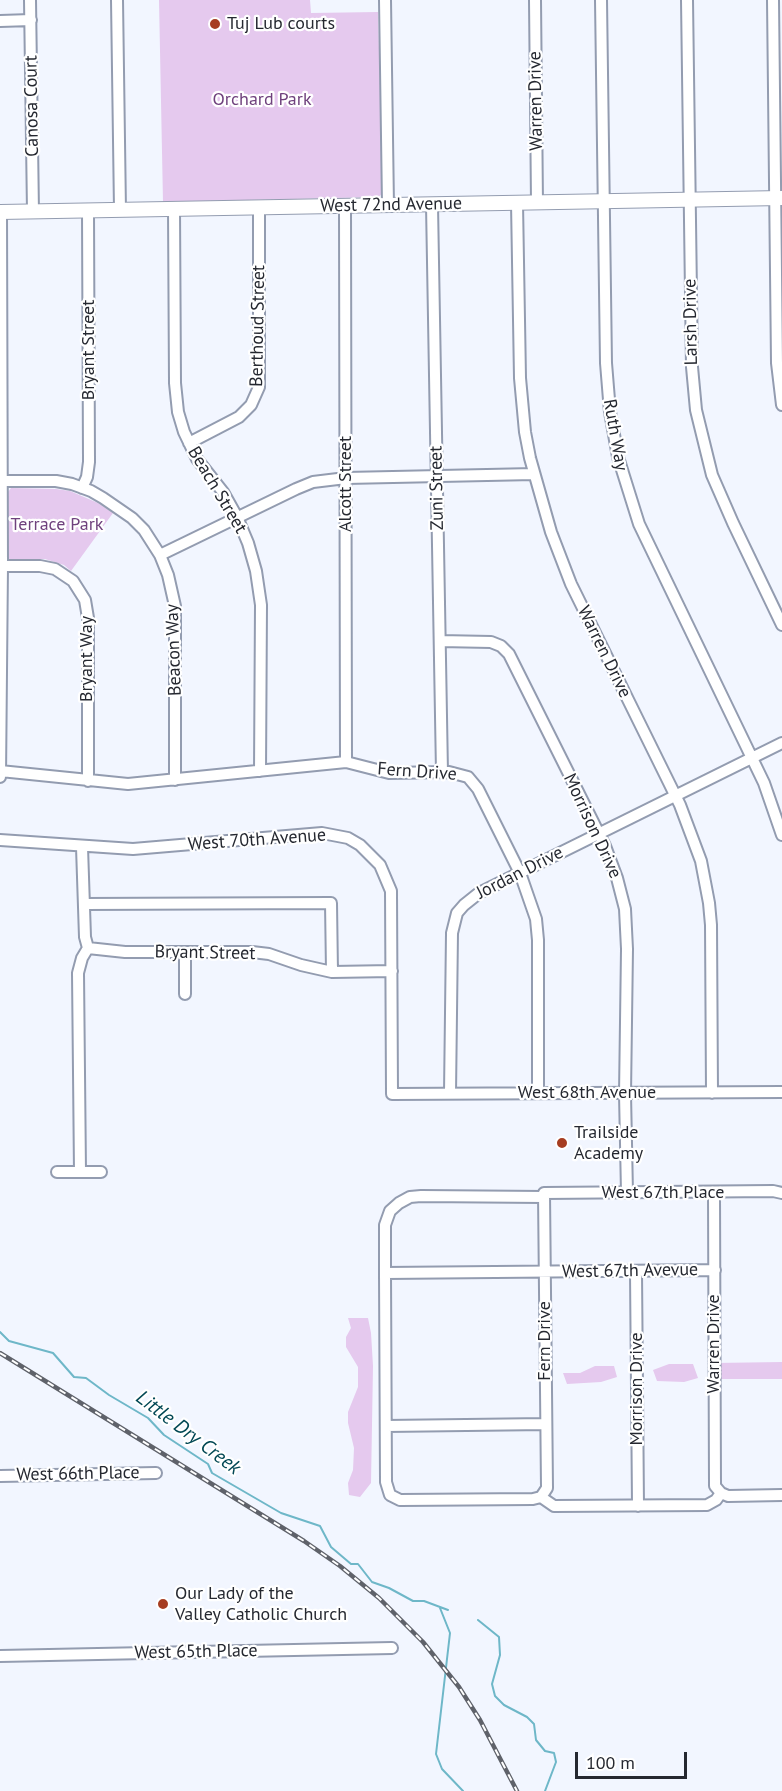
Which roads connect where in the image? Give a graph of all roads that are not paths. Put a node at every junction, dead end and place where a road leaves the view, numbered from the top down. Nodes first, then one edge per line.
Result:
1 (30, 0) edge
2 (117, 0) edge
3 (385, 0) edge
4 (535, 0) edge
5 (601, 0) edge
6 (687, 0) edge
7 (773, 0) edge
8 (31, 20) junction
9 (0, 21) edge
10 (779, 198) edge
11 (688, 200) junction
12 (603, 202) junction
13 (517, 203) junction
14 (537, 203) junction
15 (388, 205) junction
16 (432, 205) junction
17 (345, 206) junction
18 (259, 208) junction
19 (174, 209) junction
20 (120, 210) junction
21 (88, 211) junction
22 (1, 212) edge
23 (33, 212) junction
24 (782, 405) edge
25 (189, 443) junction
26 (534, 474) junction
27 (437, 477) junction
28 (346, 478) junction
29 (1, 481) edge
30 (82, 488) junction
31 (237, 517) junction
32 (160, 555) junction
33 (2, 566) junction
34 (782, 626) edge
35 (440, 641) junction
36 (782, 743) edge
37 (752, 758) junction
38 (346, 762) junction
39 (0, 771) edge
40 (260, 771) junction
41 (442, 772) junction
42 (0, 777) edge
43 (176, 780) junction
44 (88, 781) junction
45 (675, 796) junction
46 (598, 834) junction
47 (782, 835) edge
48 (0, 840) edge
49 (82, 847) junction
50 (520, 873) junction
51 (84, 904) junction
52 (88, 948) junction
53 (185, 952) junction
54 (392, 971) junction
55 (332, 972) junction
56 (185, 994) dead end
57 (538, 1092) junction
58 (782, 1092) edge
59 (450, 1093) junction
60 (712, 1093) junction
61 (392, 1094) joint
62 (625, 1094) junction
63 (57, 1172) dead end
64 (80, 1172) junction
65 (101, 1172) dead end
66 (627, 1192) junction
67 (714, 1193) junction
68 (782, 1193) edge
69 (544, 1195) junction
70 (715, 1270) junction
71 (545, 1272) junction
72 (636, 1272) junction
73 (385, 1273) junction
74 (546, 1424) junction
75 (386, 1426) junction
76 (156, 1473) dead end
77 (0, 1476) edge
78 (544, 1493) junction
79 (721, 1493) junction
80 (782, 1495) edge
81 (638, 1506) junction
82 (392, 1648) dead end
83 (0, 1656) edge

1 - 8 street, Canosa Court
2 - 20 street
3 - 15 street
4 - 14 street, Warren Drive
5 - 12 street, Ruth Way
6 - 11 street, Larsh Drive
7 - 10 street
8 - 9 street
8 - 23 street, Canosa Court
10 - 11 main road, West 72nd Avenue
10 - 24 street
11 - 12 main road, West 72nd Avenue
11 - 34 street, Larsh Drive
12 - 14 main road, West 72nd Avenue
12 - 37 street, Ruth Way
13 - 14 main road, West 72nd Avenue
13 - 16 main road, West 72nd Avenue
13 - 26 street, Warren Drive
15 - 16 main road, West 72nd Avenue
15 - 17 main road, West 72nd Avenue
16 - 27 street, Zuni Street
17 - 18 main road, West 72nd Avenue
17 - 28 street, Alcott Street
18 - 19 main road, West 72nd Avenue
18 - 25 street, Berthoud Street
19 - 20 main road, West 72nd Avenue
19 - 25 street, Beach Street
20 - 21 main road, West 72nd Avenue
21 - 23 main road, West 72nd Avenue
21 - 30 street, Bryant Street
22 - 23 main road, West 72nd Avenue
22 - 29 street
25 - 31 street, Beach Street
26 - 27 street
26 - 45 street, Warren Drive
27 - 28 street
27 - 35 street, Zuni Street
28 - 31 street
28 - 38 street, Alcott Street
29 - 30 street, Beacon Way
29 - 33 street
30 - 32 street, Beacon Way
31 - 32 street
31 - 40 street, Beach Street
32 - 43 street, Beacon Way
33 - 39 street
33 - 44 street, Bryant Way
35 - 41 street, Zuni Street
35 - 46 street, Morrison Drive
36 - 37 street, Jordan Drive
37 - 45 street, Jordan Drive
37 - 47 street, Ruth Way
38 - 40 street, Fern Drive
38 - 41 street, Fern Drive
39 - 42 street
39 - 44 street, Fern Drive
40 - 43 street, Fern Drive
41 - 50 street, Fern Drive
43 - 44 street, Fern Drive
45 - 46 street, Jordan Drive
45 - 60 street, Warren Drive
46 - 50 street, Jordan Drive
46 - 62 street, Morrison Drive
48 - 49 street, West 70th Avenue
49 - 51 street
49 - 54 street, West 70th Avenue
50 - 57 street, Fern Drive
50 - 59 street, Jordan Drive
51 - 52 street
51 - 55 street
52 - 53 street, Bryant Street
52 - 64 street
53 - 55 street, Bryant Street
53 - 56 street
54 - 55 street, Bryant Street
54 - 61 street, West 70th Avenue
57 - 59 street, West 68th Avenue
57 - 62 street, West 68th Avenue
58 - 60 street, West 68th Avenue
59 - 61 street, West 68th Avenue
60 - 62 street, West 68th Avenue
62 - 66 street, Morrison Drive
63 - 64 street
64 - 65 street
66 - 67 street, West 67th Place
66 - 69 street, West 67th Place
67 - 68 street, West 67th Place
67 - 70 street, Warren Drive
69 - 71 street, Fern Drive
69 - 73 street, West 67th Place
70 - 72 street, West 67th Avevue
70 - 79 street, Warren Drive
71 - 72 street, West 67th Avevue
71 - 73 street, West 67th Avevue
71 - 74 street, Fern Drive
72 - 81 street, Morrison Drive
73 - 75 street, West 67th Place
74 - 75 street
74 - 78 street, Fern Drive
75 - 78 street, West 67th Place
76 - 77 street, West 66th Place
78 - 81 street
79 - 80 street
79 - 81 street
82 - 83 street, West 65th Place

